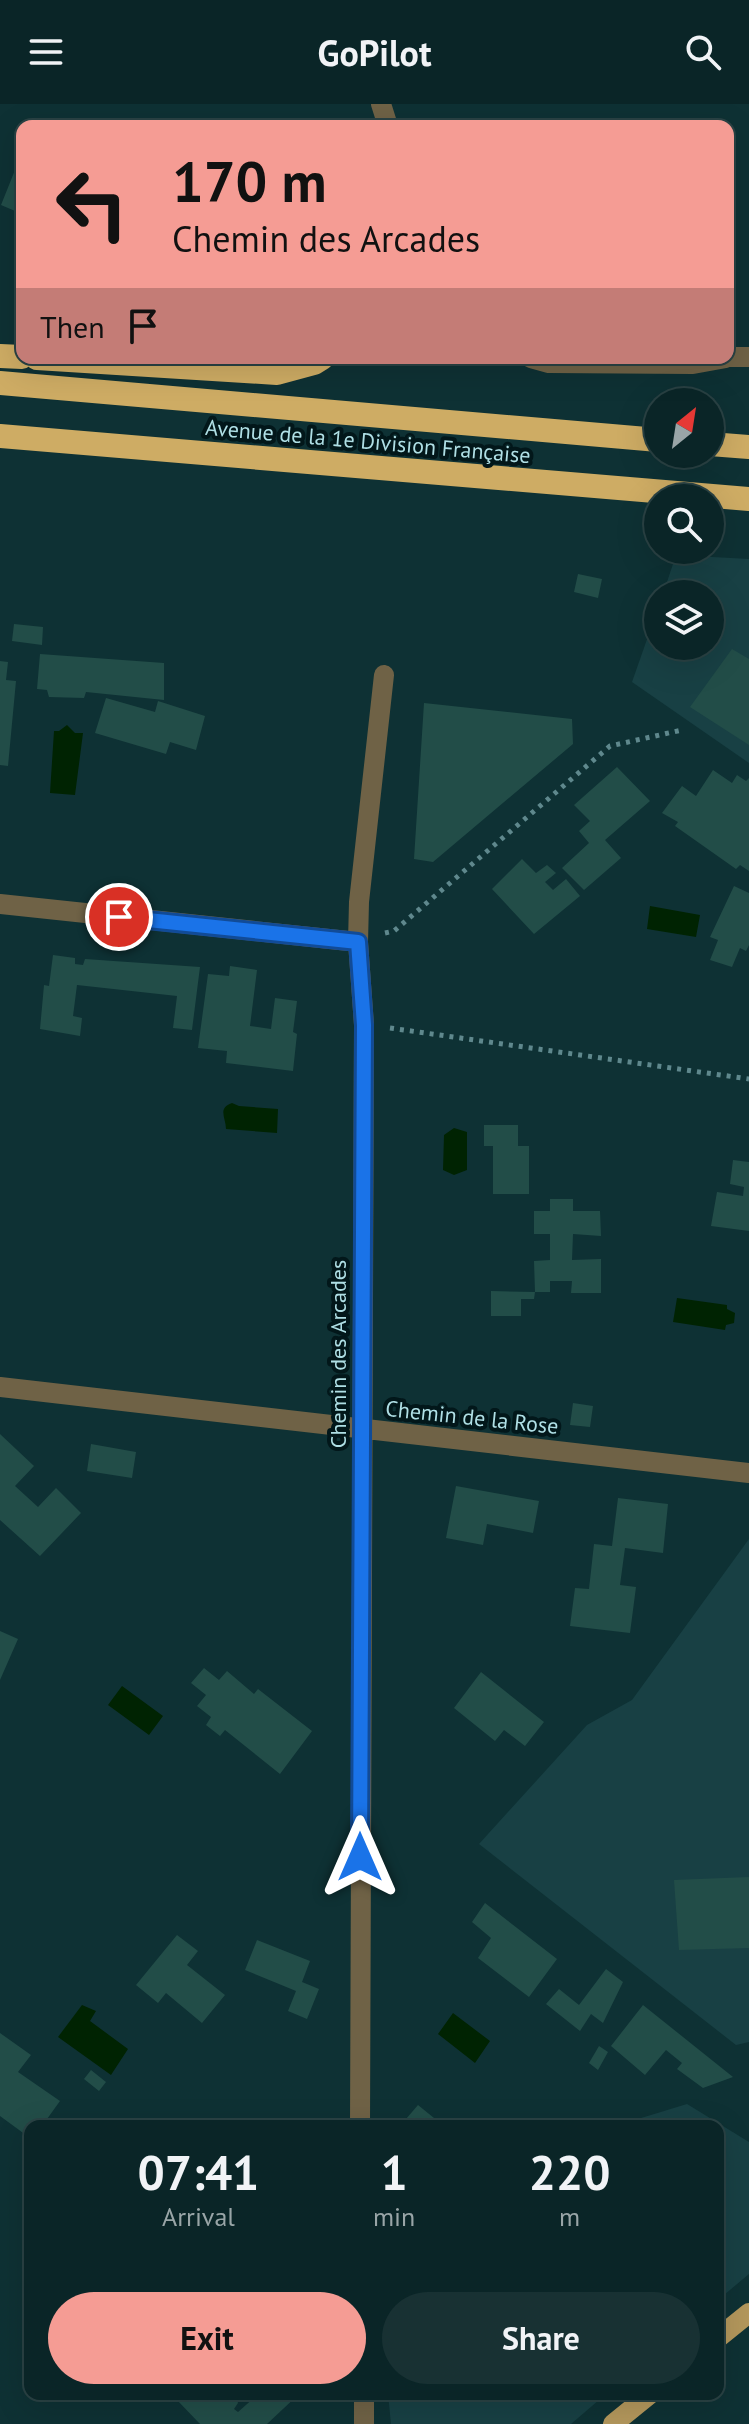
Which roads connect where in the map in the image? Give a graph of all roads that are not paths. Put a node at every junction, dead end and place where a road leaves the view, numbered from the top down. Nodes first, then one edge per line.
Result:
1 (133, 364) edge
2 (310, 364) edge
3 (0, 383) edge
4 (0, 436) edge
5 (644, 439) edge
6 (724, 445) edge
7 (749, 447) edge
8 (743, 499) edge
9 (384, 675) dead end
10 (0, 904) edge
11 (358, 942) junction
12 (0, 1387) edge
13 (362, 1429) junction
14 (749, 1473) edge
15 (360, 2120) edge
16 (749, 2313) edge
17 (724, 2333) edge
18 (364, 2400) edge
19 (643, 2400) edge
20 (364, 2424) edge
21 (613, 2424) edge

1 - 2 highway
3 - 5 highway, Avenue de la 1e Division Française
4 - 8 highway, Avenue de la 1e Division Française
6 - 7 highway
9 - 11 street, Chemin des Arcades
10 - 11 street
11 - 13 street, Chemin des Arcades
12 - 13 street, Chemin de la Rose
13 - 14 street, Chemin de la Rose
13 - 15 street, Chemin des Arcades
16 - 17 main road
18 - 20 street
19 - 21 main road

